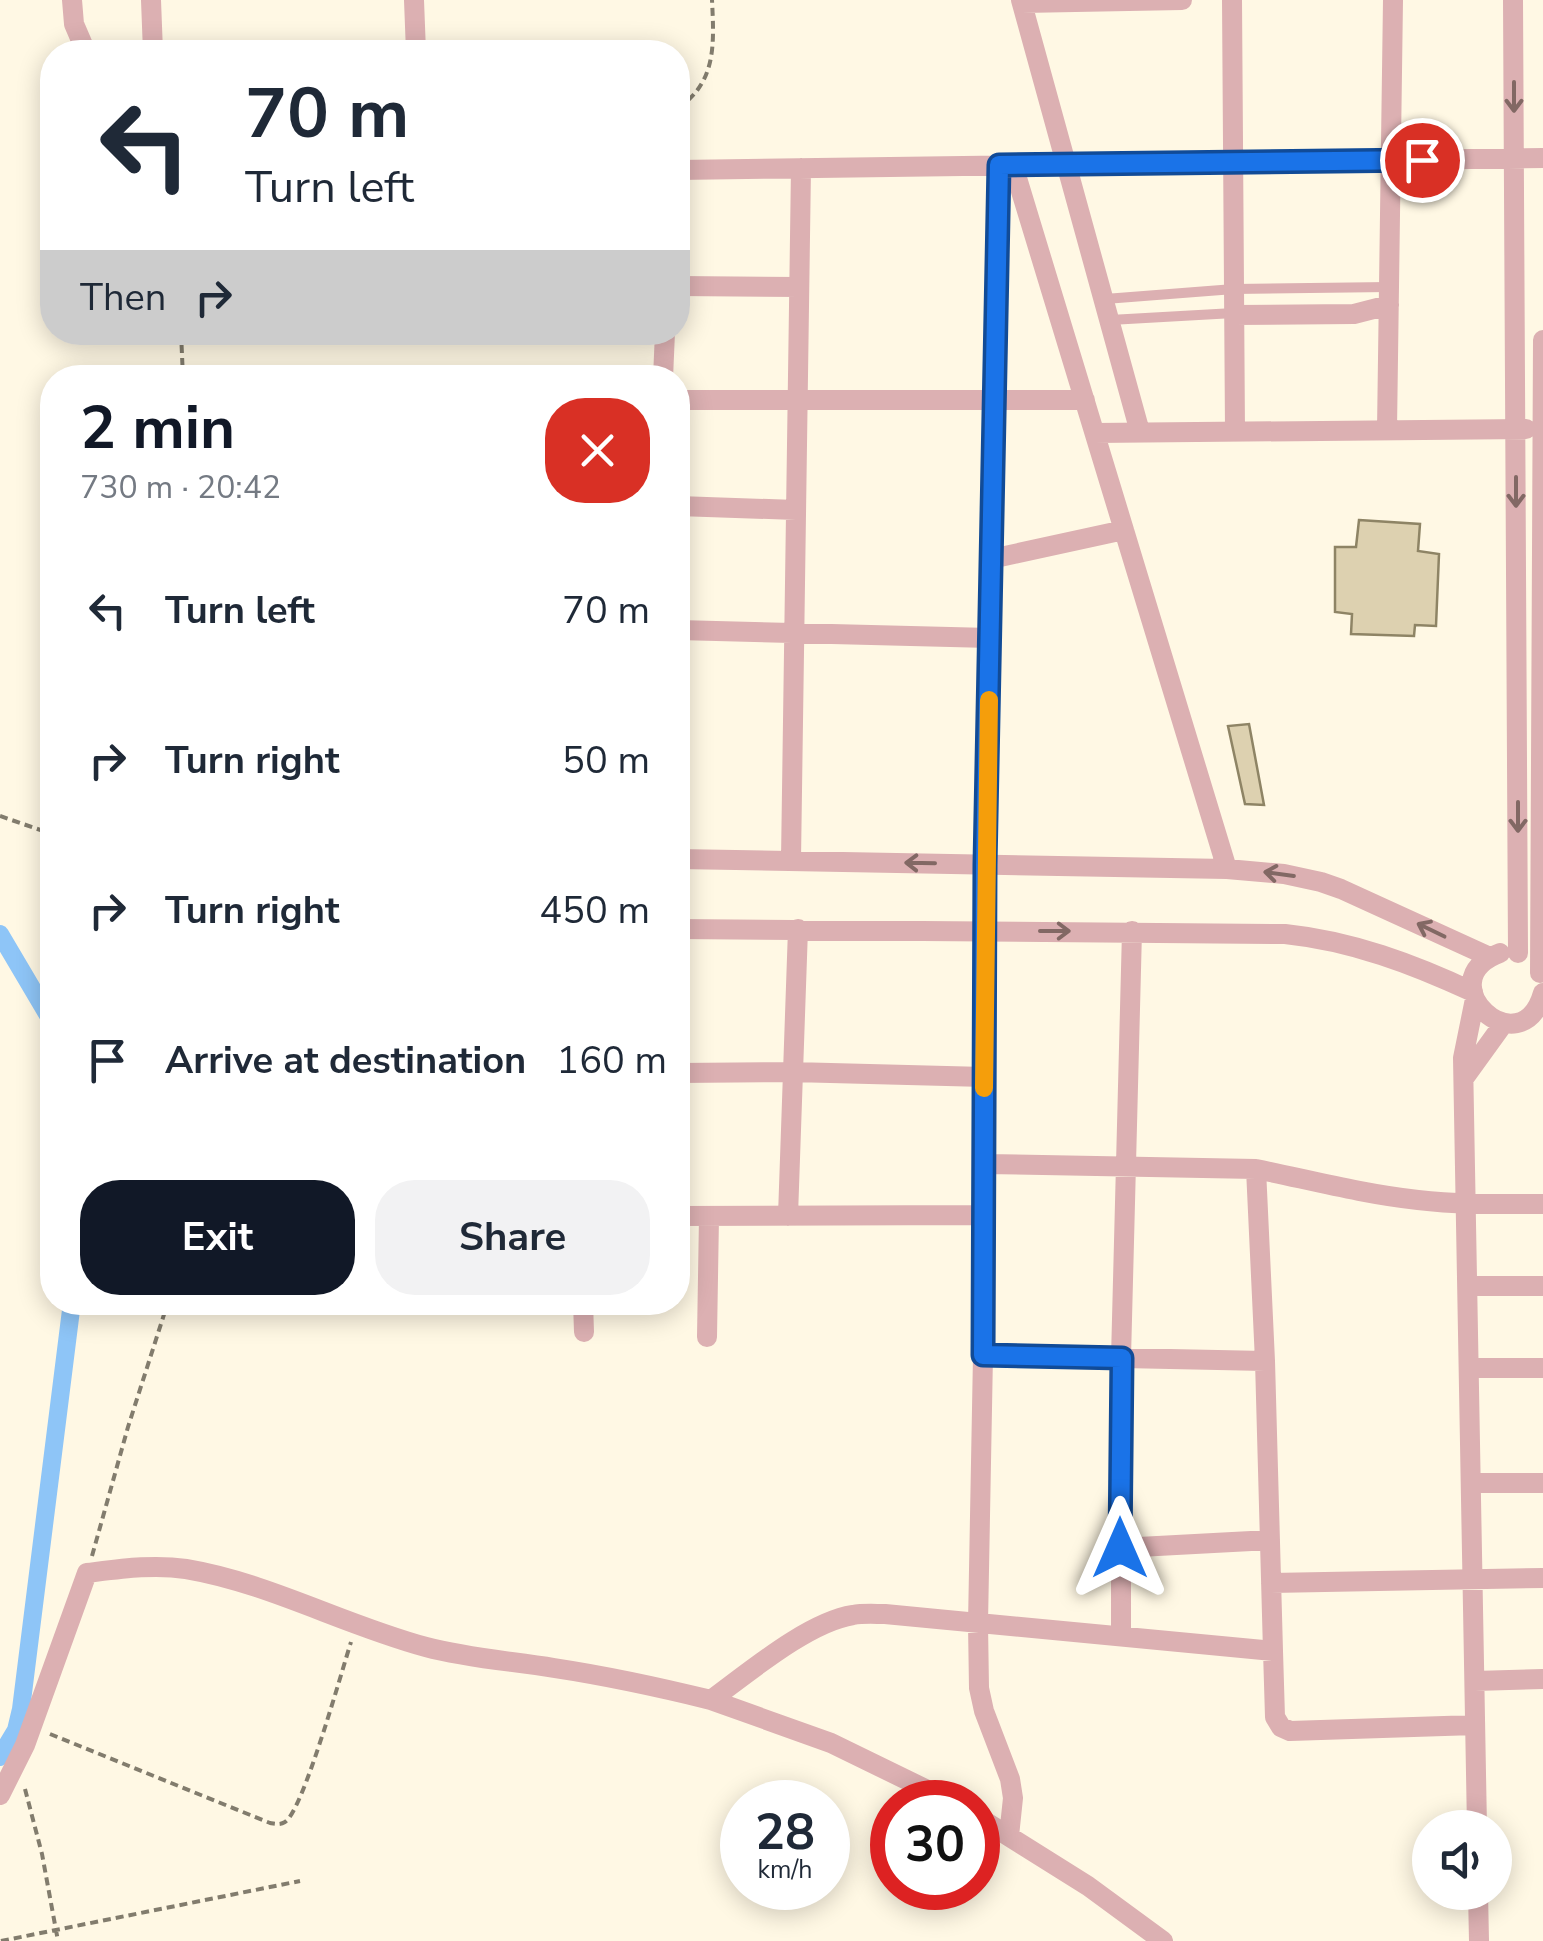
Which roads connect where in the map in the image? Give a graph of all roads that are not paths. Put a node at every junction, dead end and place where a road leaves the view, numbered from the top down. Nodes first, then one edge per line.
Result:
1 (72, 0) edge
2 (150, 0) edge
3 (414, 0) edge
4 (1182, 0) edge
5 (1232, 0) edge
6 (1393, 0) edge
7 (1513, 0) edge
8 (1022, 1) edge
9 (81, 40) edge
10 (152, 40) edge
11 (416, 40) edge
12 (1514, 158) junction
13 (1543, 158) edge
14 (1391, 160) junction
15 (1233, 162) junction
16 (1067, 164) junction
17 (1006, 165) junction
18 (801, 168) junction
19 (690, 170) edge
20 (690, 286) edge
21 (800, 286) junction
22 (1234, 289) junction
23 (1389, 296) junction
24 (1106, 310) junction
25 (1234, 314) junction
26 (1543, 340) edge
27 (690, 400) edge
28 (798, 400) junction
29 (1085, 400) junction
30 (994, 402) junction
31 (1387, 430) junction
32 (1516, 430) junction
33 (1543, 430) edge
34 (1235, 431) junction
35 (1140, 432) junction
36 (1095, 433) junction
37 (690, 506) edge
38 (796, 510) junction
39 (1124, 530) junction
40 (991, 560) junction
41 (690, 630) edge
42 (794, 633) junction
43 (990, 638) junction
44 (690, 859) edge
45 (792, 860) junction
46 (985, 865) junction
47 (1228, 869) junction
48 (690, 929) edge
49 (798, 929) junction
50 (986, 930) junction
51 (1132, 931) junction
52 (1518, 953) junction
53 (1490, 957) junction
54 (1542, 991) edge
55 (1474, 995) junction
56 (1511, 1022) junction
57 (1543, 1028) edge
58 (792, 1072) junction
59 (690, 1073) edge
60 (984, 1077) junction
61 (1464, 1077) junction
62 (985, 1164) junction
63 (1125, 1165) junction
64 (1256, 1169) junction
65 (1467, 1204) junction
66 (1543, 1204) edge
67 (982, 1215) junction
68 (690, 1216) edge
69 (788, 1216) junction
70 (710, 1217) junction
71 (1468, 1286) junction
72 (1543, 1286) edge
73 (584, 1315) edge
74 (584, 1332) dead end
75 (707, 1337) dead end
76 (983, 1355) junction
77 (1122, 1358) junction
78 (1265, 1361) junction
79 (1470, 1368) junction
80 (1543, 1368) edge
81 (1471, 1483) junction
82 (1543, 1483) edge
83 (1270, 1540) junction
84 (1120, 1548) junction
85 (1543, 1578) edge
86 (1473, 1580) junction
87 (1271, 1583) junction
88 (978, 1624) junction
89 (1121, 1637) junction
90 (1272, 1650) junction
91 (1543, 1679) edge
92 (1474, 1681) junction
93 (711, 1700) junction
94 (1475, 1725) junction
95 (907, 1780) edge
96 (0, 1795) edge
97 (1477, 1810) edge
98 (1000, 1830) edge
99 (1010, 1836) junction
100 (1478, 1910) edge
101 (1163, 1941) edge
102 (1478, 1941) edge

1 - 9 street
2 - 10 street
3 - 11 street
4 - 8 street
5 - 15 street
6 - 14 street
7 -> 12 street
8 - 16 street
12 - 13 street
12 - 14 street
12 - 32 street
14 - 15 street
14 - 23 street
15 - 16 street
15 - 22 street
16 - 17 street
16 - 24 street
17 - 18 street
17 - 29 street
17 - 30 street
18 - 19 street
18 - 21 street
20 - 21 street
21 - 28 street
22 - 23 lane
22 - 24 lane
22 - 25 street
23 - 25 street
23 - 31 street
24 - 25 lane
24 - 35 street
25 - 34 street
26 - 33 street
27 - 28 street
28 - 30 street
28 - 38 street
29 - 30 street
29 - 36 street
30 - 40 street
31 - 32 street
31 - 34 street
32 - 33 street
32 -> 52 street
33 - 54 street
34 - 35 street
35 - 36 street
36 - 39 street
37 - 38 street
38 - 42 street
39 - 40 street
39 - 47 street
40 - 43 street
41 - 42 street
42 - 43 street
42 - 45 street
43 - 46 street
44 - 45 street
46 -> 45 street
46 - 47 street
46 - 50 street
53 -> 47 street
48 - 49 street
49 - 50 street
49 - 58 street
50 -> 51 street
50 - 60 street
51 - 55 street
51 - 63 street
52 - 53 street
52 - 54 street
53 - 55 street
54 - 56 street
55 - 56 street
55 - 61 street
56 - 57 street
56 - 61 street
58 - 59 street
58 - 60 street
58 - 69 street
60 - 62 street
61 - 65 street
62 - 63 street
62 - 67 street
63 - 64 street
63 - 77 street
64 - 65 street
64 - 78 street
65 - 66 street
65 - 71 street
67 - 69 street
67 - 76 street
68 - 70 street
69 - 70 street
70 - 75 street
71 - 72 street
71 - 79 street
73 - 74 street
76 - 77 street
76 - 88 street
77 - 78 street
77 - 84 street
78 - 83 street
79 - 80 street
79 - 81 street
81 - 82 street
81 - 86 street
83 - 84 street
83 - 87 street
84 - 89 street
85 - 86 street
86 - 87 street
86 - 92 street
87 - 90 street
88 - 89 street
88 - 93 street
88 - 99 street
89 - 90 street
90 - 94 street
91 - 92 street
92 - 94 street
93 - 95 street
93 - 96 street
94 - 97 street
98 - 99 street
99 - 101 street
100 - 102 street

